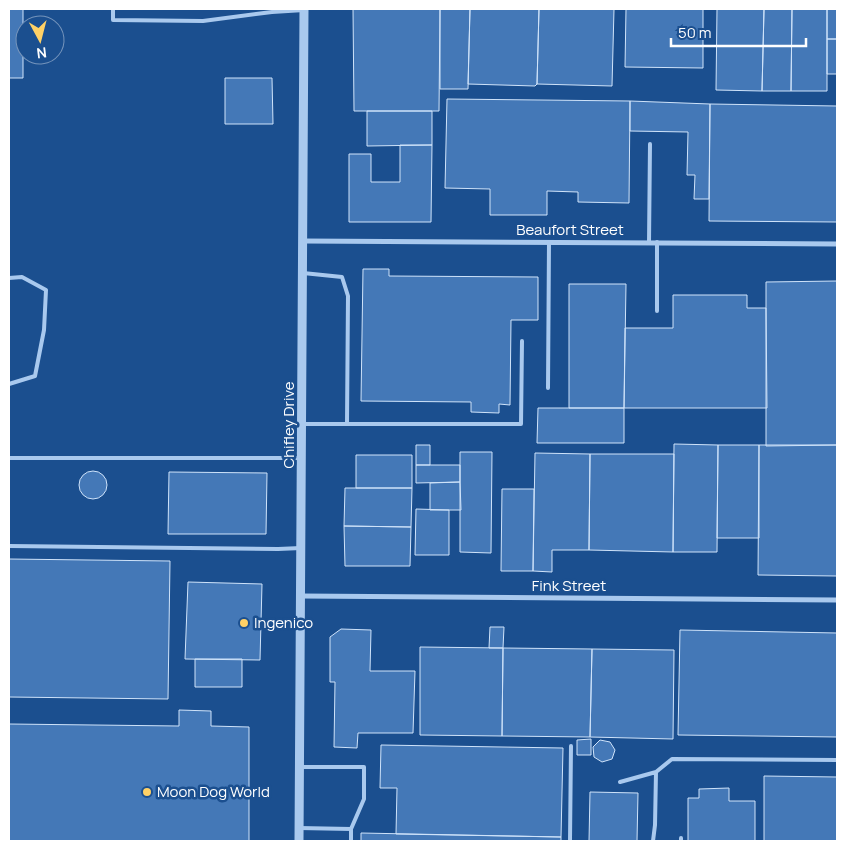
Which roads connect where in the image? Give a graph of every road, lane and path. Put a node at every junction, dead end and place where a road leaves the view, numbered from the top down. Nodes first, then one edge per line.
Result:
1 (113, 9) edge
2 (304, 10) edge
3 (650, 144) dead end
4 (304, 240) junction
5 (549, 242) junction
6 (657, 242) junction
7 (649, 243) junction
8 (837, 244) edge
9 (303, 273) junction
10 (9, 278) edge
11 (657, 311) dead end
12 (522, 341) dead end
13 (9, 384) edge
14 (548, 388) dead end
15 (302, 424) junction
16 (347, 424) junction
17 (9, 458) edge
18 (302, 458) junction
19 (9, 546) edge
20 (301, 548) junction
21 (301, 596) junction
22 (837, 600) edge
23 (571, 746) dead end
24 (837, 760) edge
25 (300, 767) junction
26 (656, 772) junction
27 (620, 782) dead end
28 (300, 828) junction
29 (352, 829) junction
30 (299, 841) edge
31 (351, 841) edge
32 (570, 841) edge
33 (653, 841) edge

1 - 2 lane
2 - 4 street, Chifley Drive
3 - 7 lane
4 - 5 street, Beaufort Street
4 - 9 street, Chifley Drive
5 - 7 street, Beaufort Street
5 - 14 lane
6 - 7 street, Beaufort Street
6 - 8 street, Beaufort Street
6 - 11 lane
9 - 15 street, Chifley Drive
9 - 16 lane
10 - 13 lane
12 - 16 lane
15 - 16 lane
15 - 18 street, Chifley Drive
17 - 18 lane
18 - 20 street, Chifley Drive
19 - 20 lane
20 - 21 street, Chifley Drive
21 - 22 street, Fink Street
21 - 25 street, Chifley Drive
23 - 32 lane
24 - 26 lane
25 - 28 street, Chifley Drive
25 - 29 lane
26 - 27 lane
26 - 33 lane
28 - 29 lane
28 - 30 street, Chifley Drive
29 - 31 lane

